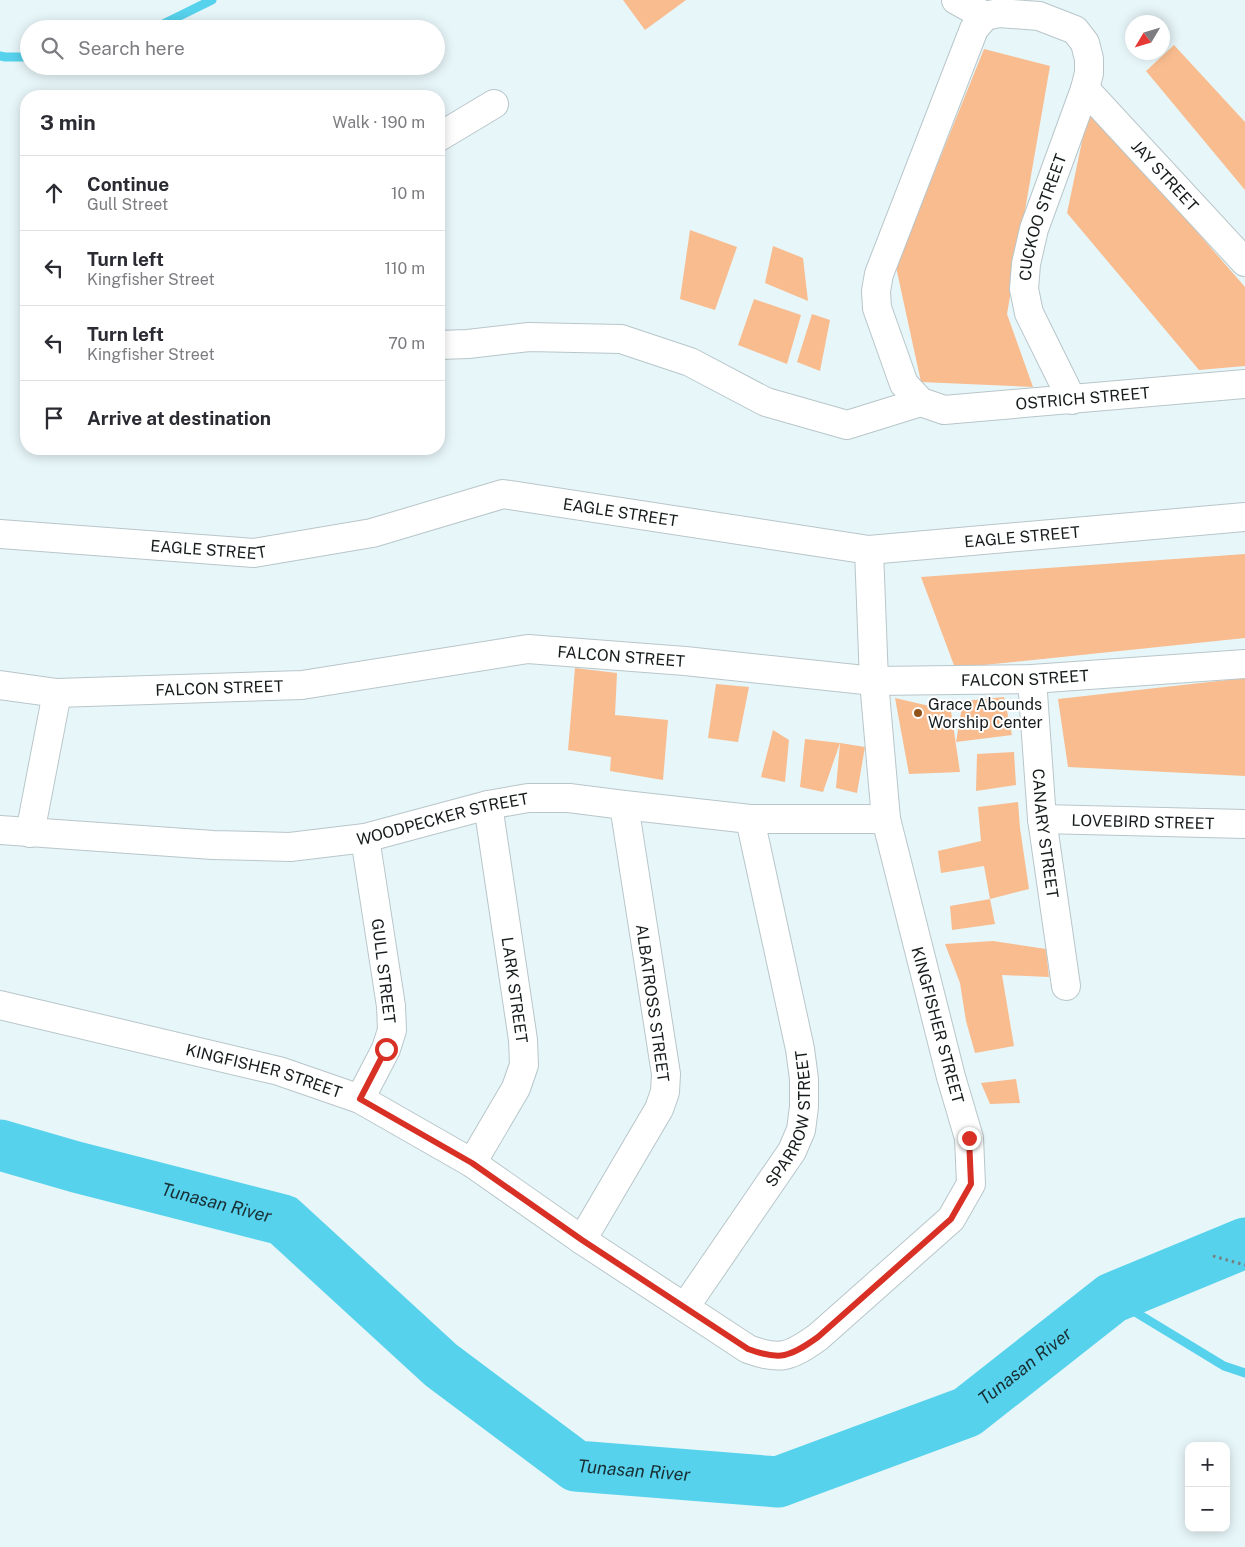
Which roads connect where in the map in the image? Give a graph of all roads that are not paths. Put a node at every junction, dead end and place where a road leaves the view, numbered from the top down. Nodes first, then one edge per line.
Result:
1 (956, 0) edge
2 (985, 16) junction
3 (1084, 89) junction
4 (494, 104) dead end
5 (445, 133) edge
6 (1245, 262) edge
7 (445, 345) edge
8 (1245, 384) edge
9 (1072, 400) junction
10 (921, 402) junction
11 (1245, 517) edge
12 (0, 534) edge
13 (869, 550) junction
14 (1245, 664) edge
15 (1032, 679) junction
16 (874, 681) junction
17 (0, 685) edge
18 (57, 693) junction
19 (488, 805) junction
20 (624, 805) junction
21 (750, 818) junction
22 (886, 819) junction
23 (1042, 819) junction
24 (1245, 824) edge
25 (0, 830) edge
26 (30, 832) junction
27 (365, 838) junction
28 (1066, 986) dead end
29 (0, 1005) edge
30 (360, 1099) junction
31 (472, 1163) junction
32 (582, 1240) junction
33 (685, 1307) junction

1 - 2 street
2 - 3 street, CUCKOO STREET
2 - 10 street
3 - 6 street, JAY STREET
3 - 9 street, CUCKOO STREET
4 - 5 street
7 - 10 street
8 - 9 street, OSTRICH STREET
9 - 10 street, OSTRICH STREET
11 - 13 street, EAGLE STREET
12 - 13 street, EAGLE STREET
13 - 16 street, KINGFISHER STREET
14 - 15 street, FALCON STREET
15 - 16 street, FALCON STREET
15 - 23 street, CANARY STREET
16 - 18 street, FALCON STREET
16 - 22 street, KINGFISHER STREET
17 - 18 street, FALCON STREET
18 - 26 street
19 - 20 street, WOODPECKER STREET
19 - 27 street, WOODPECKER STREET
19 - 31 street, LARK STREET
20 - 21 street, WOODPECKER STREET
20 - 32 street, ALBATROSS STREET
21 - 22 street, WOODPECKER STREET
21 - 33 street, SPARROW STREET
22 - 33 street, KINGFISHER STREET
23 - 24 street, LOVEBIRD STREET
23 - 28 street, CANARY STREET
25 - 26 street, WOODPECKER STREET
26 - 27 street, WOODPECKER STREET
27 - 30 street, GULL STREET
29 - 30 street, KINGFISHER STREET
30 - 31 street, KINGFISHER STREET
31 - 32 street, KINGFISHER STREET
32 - 33 street, KINGFISHER STREET

